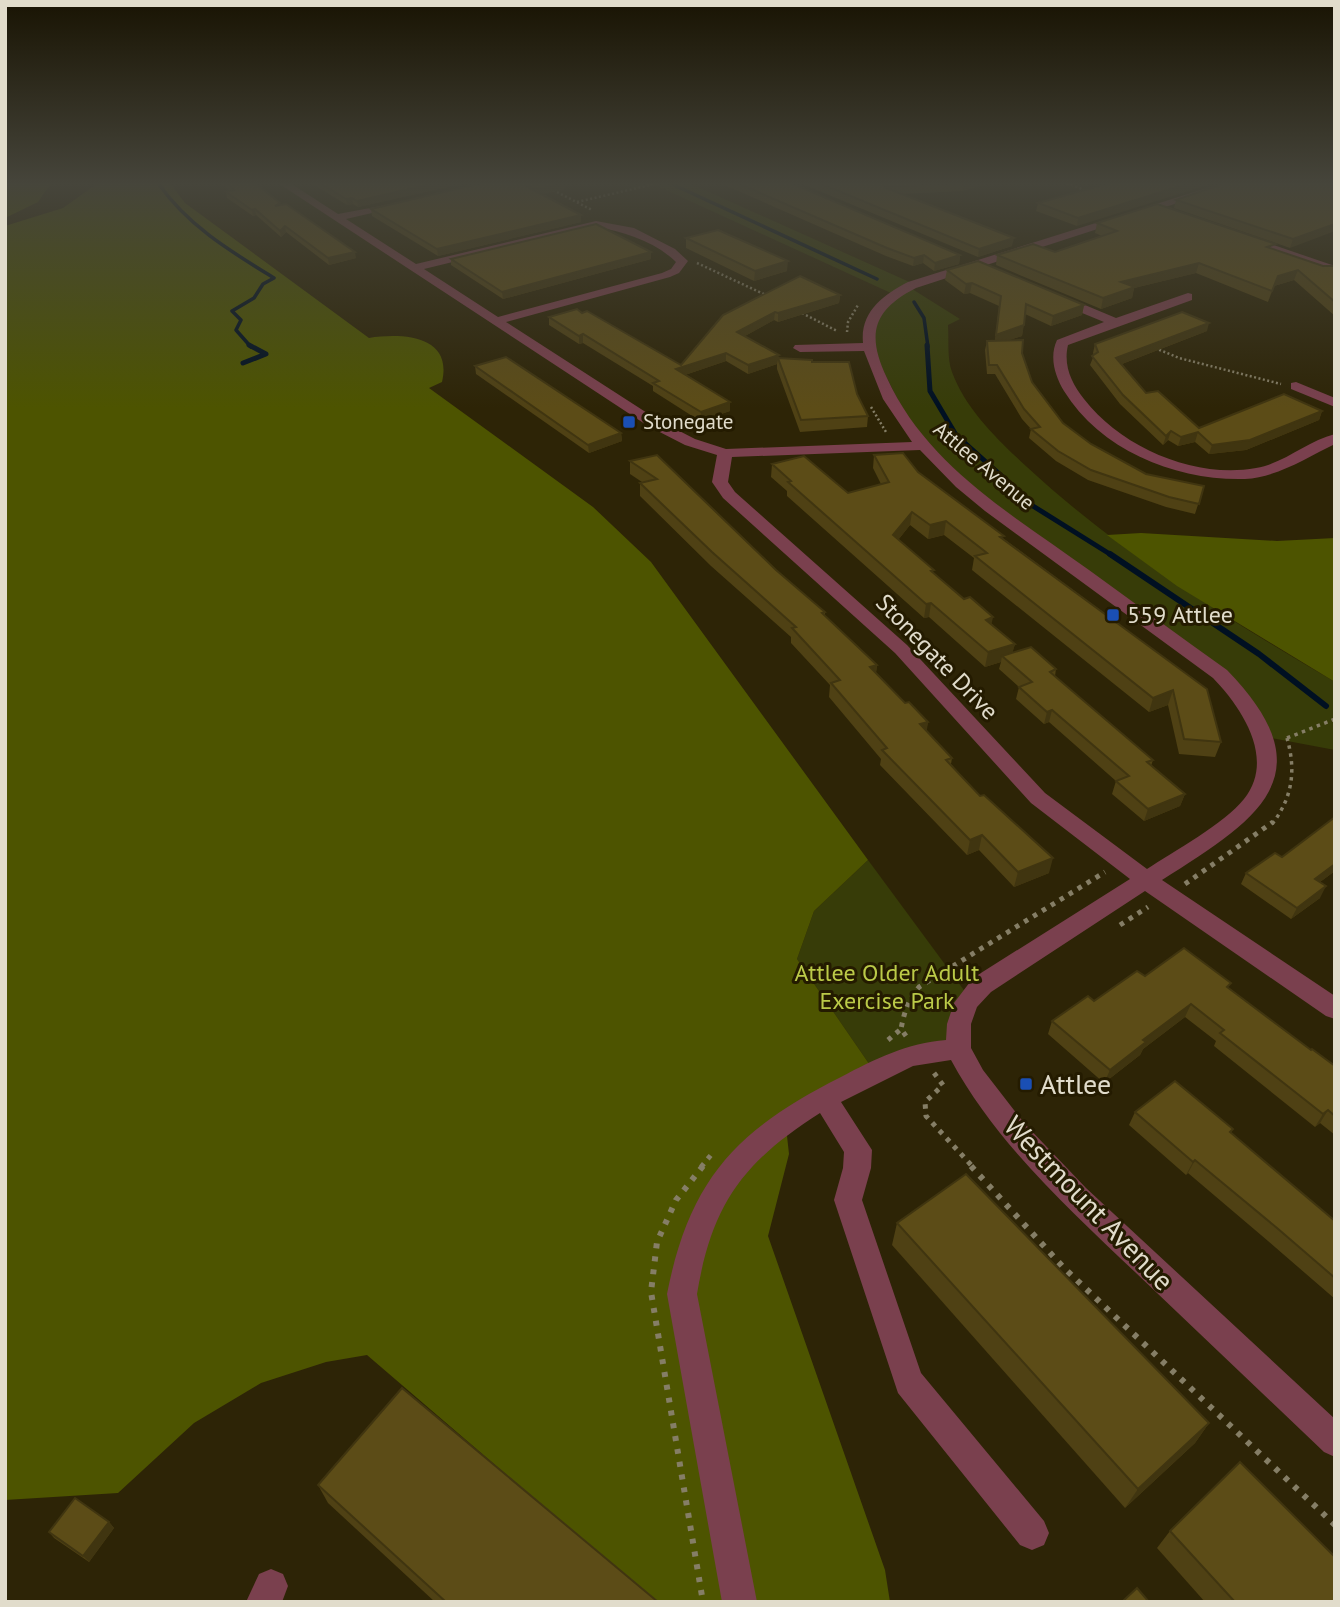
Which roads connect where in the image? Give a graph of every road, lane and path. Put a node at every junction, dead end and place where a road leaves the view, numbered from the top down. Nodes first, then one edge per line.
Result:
1 (398, 258) edge
2 (454, 258) edge
3 (679, 258) edge
4 (964, 258) edge
5 (997, 258) edge
6 (1302, 258) edge
7 (1325, 258) edge
8 (682, 261) junction
9 (1314, 262) junction
10 (978, 264) junction
11 (414, 268) junction
12 (992, 270) edge
13 (1335, 270) edge
14 (1040, 290) edge
15 (1188, 297) dead end
16 (776, 300) edge
17 (788, 306) edge
18 (497, 321) junction
19 (1115, 322) junction
20 (847, 336) dead end
21 (868, 346) junction
22 (1154, 347) edge
23 (800, 348) dead end
24 (1296, 386) joint
25 (1335, 403) edge
26 (1335, 438) edge
27 (921, 446) junction
28 (725, 453) junction
29 (1335, 719) edge
30 (1283, 726) dead end
31 (1287, 738) junction
32 (1145, 880) junction
33 (1167, 896) junction
34 (1120, 925) dead end
35 (1335, 1009) edge
36 (901, 1029) dead end
37 (881, 1046) dead end
38 (958, 1049) junction
39 (824, 1097) junction
40 (716, 1151) dead end
41 (1335, 1441) edge
42 (1032, 1533) dead end
43 (703, 1602) edge
44 (740, 1602) edge

1 - 11 street
2 - 11 street
3 - 8 street
4 - 10 street
5 - 10 street
6 - 9 street
7 - 9 street
8 - 16 path
8 - 18 street
9 - 13 street
10 - 12 street
10 - 21 street
11 - 18 street
14 - 19 street
15 - 19 street
17 - 20 path
18 - 28 street
19 - 26 street
21 - 23 street
21 - 27 street, Attlee Avenue
22 - 24 path
24 - 25 street
27 - 28 street
27 - 32 street, Attlee Avenue
28 - 32 street, Stonegate Drive
29 - 31 path
30 - 31 path
31 - 33 path
32 - 33 street, Stonegate Drive
32 - 38 street
33 - 34 path
33 - 35 street, Stonegate Drive
36 - 37 path
38 - 39 street
38 - 41 street, Westmount Avenue
39 - 42 street
39 - 44 street
40 - 43 path

